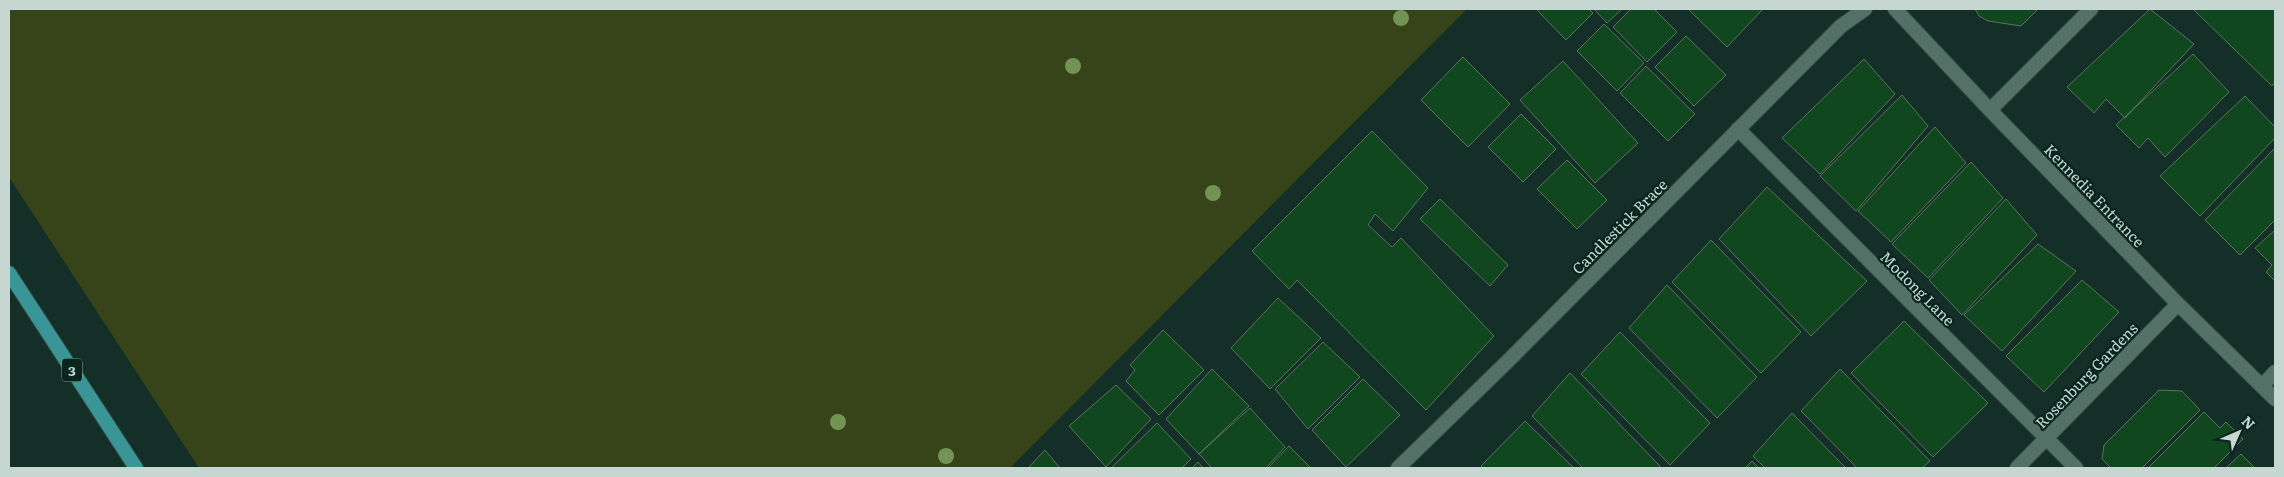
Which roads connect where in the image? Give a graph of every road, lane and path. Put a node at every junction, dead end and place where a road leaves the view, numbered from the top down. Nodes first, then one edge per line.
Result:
1 (1865, 9) edge
2 (1895, 9) edge
3 (2091, 9) edge
4 (1990, 110) junction
5 (1738, 129) junction
6 (9, 273) edge
7 (2178, 304) junction
8 (2275, 372) edge
9 (2262, 386) junction
10 (2275, 399) edge
11 (2046, 439) junction
12 (136, 468) edge
13 (1398, 468) edge
14 (2017, 468) edge
15 (2076, 468) edge

1 - 5 street, Candlestick Brace
2 - 4 street, Kennedia Entrance
3 - 4 street
4 - 7 street, Kennedia Entrance
5 - 11 street, Modong Lane
5 - 13 street, Candlestick Brace
6 - 12 highway, 3
7 - 9 street, Kennedia Entrance
7 - 11 street, Rosenburg Gardens
8 - 9 street
9 - 10 street, Kennedia Entrance
11 - 14 street, Rosenburg Gardens
11 - 15 street, Modong Lane

